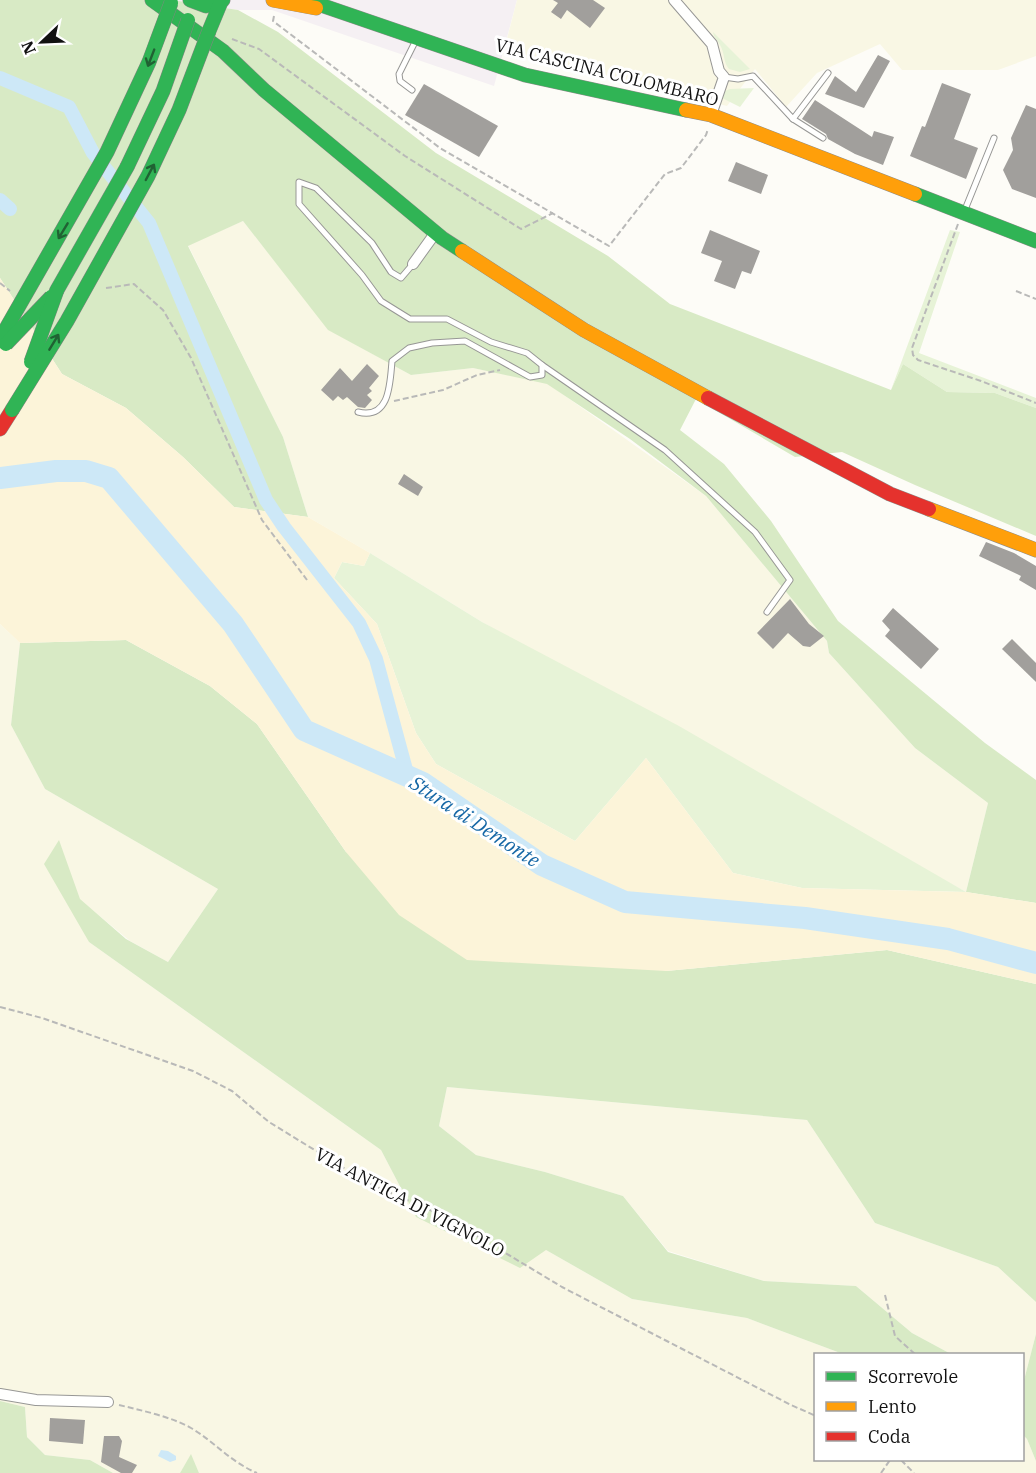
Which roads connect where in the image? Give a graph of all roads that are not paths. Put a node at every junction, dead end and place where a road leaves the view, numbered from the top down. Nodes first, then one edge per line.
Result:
1 (152, 0) edge
2 (190, 0) edge
3 (275, 0) edge
4 (306, 0) edge
5 (674, 0) edge
6 (172, 1) edge
7 (222, 1) edge
8 (334, 11) junction
9 (188, 20) dead end
10 (417, 39) junction
11 (828, 73) dead end
12 (724, 77) junction
13 (412, 90) dead end
14 (711, 115) junction
15 (793, 119) junction
16 (823, 138) dead end
17 (994, 138) dead end
18 (964, 214) junction
19 (432, 237) junction
20 (1036, 241) edge
21 (413, 264) joint
22 (57, 290) junction
23 (0, 339) edge
24 (0, 351) edge
25 (542, 365) junction
26 (12, 410) junction
27 (358, 412) dead end
28 (0, 429) edge
29 (1036, 550) edge
30 (767, 612) dead end
31 (0, 1394) edge
32 (108, 1402) road end

1 - 19 main road
2 - 7 main road
3 - 8 main road, VIA CASCINA COLOMBARO
4 - 8 main road, VIA CASCINA COLOMBARO
5 - 12 street
6 -> 23 main road, bridge
26 -> 7 main road, bridge
8 - 10 main road, VIA CASCINA COLOMBARO
9 - 22 main road, bridge
10 - 13 lane
10 - 14 main road, VIA CASCINA COLOMBARO
11 - 15 lane
12 - 14 street
12 - 15 lane
14 - 18 main road, VIA CASCINA COLOMBARO
15 - 16 lane
17 - 18 lane
18 - 20 main road, VIA CASCINA COLOMBARO
19 - 21 street
19 - 29 main road
21 - 25 lane
22 - 24 main road, bridge
22 - 26 main road, bridge
25 - 27 lane
25 - 30 lane
26 - 28 main road
31 - 32 street

